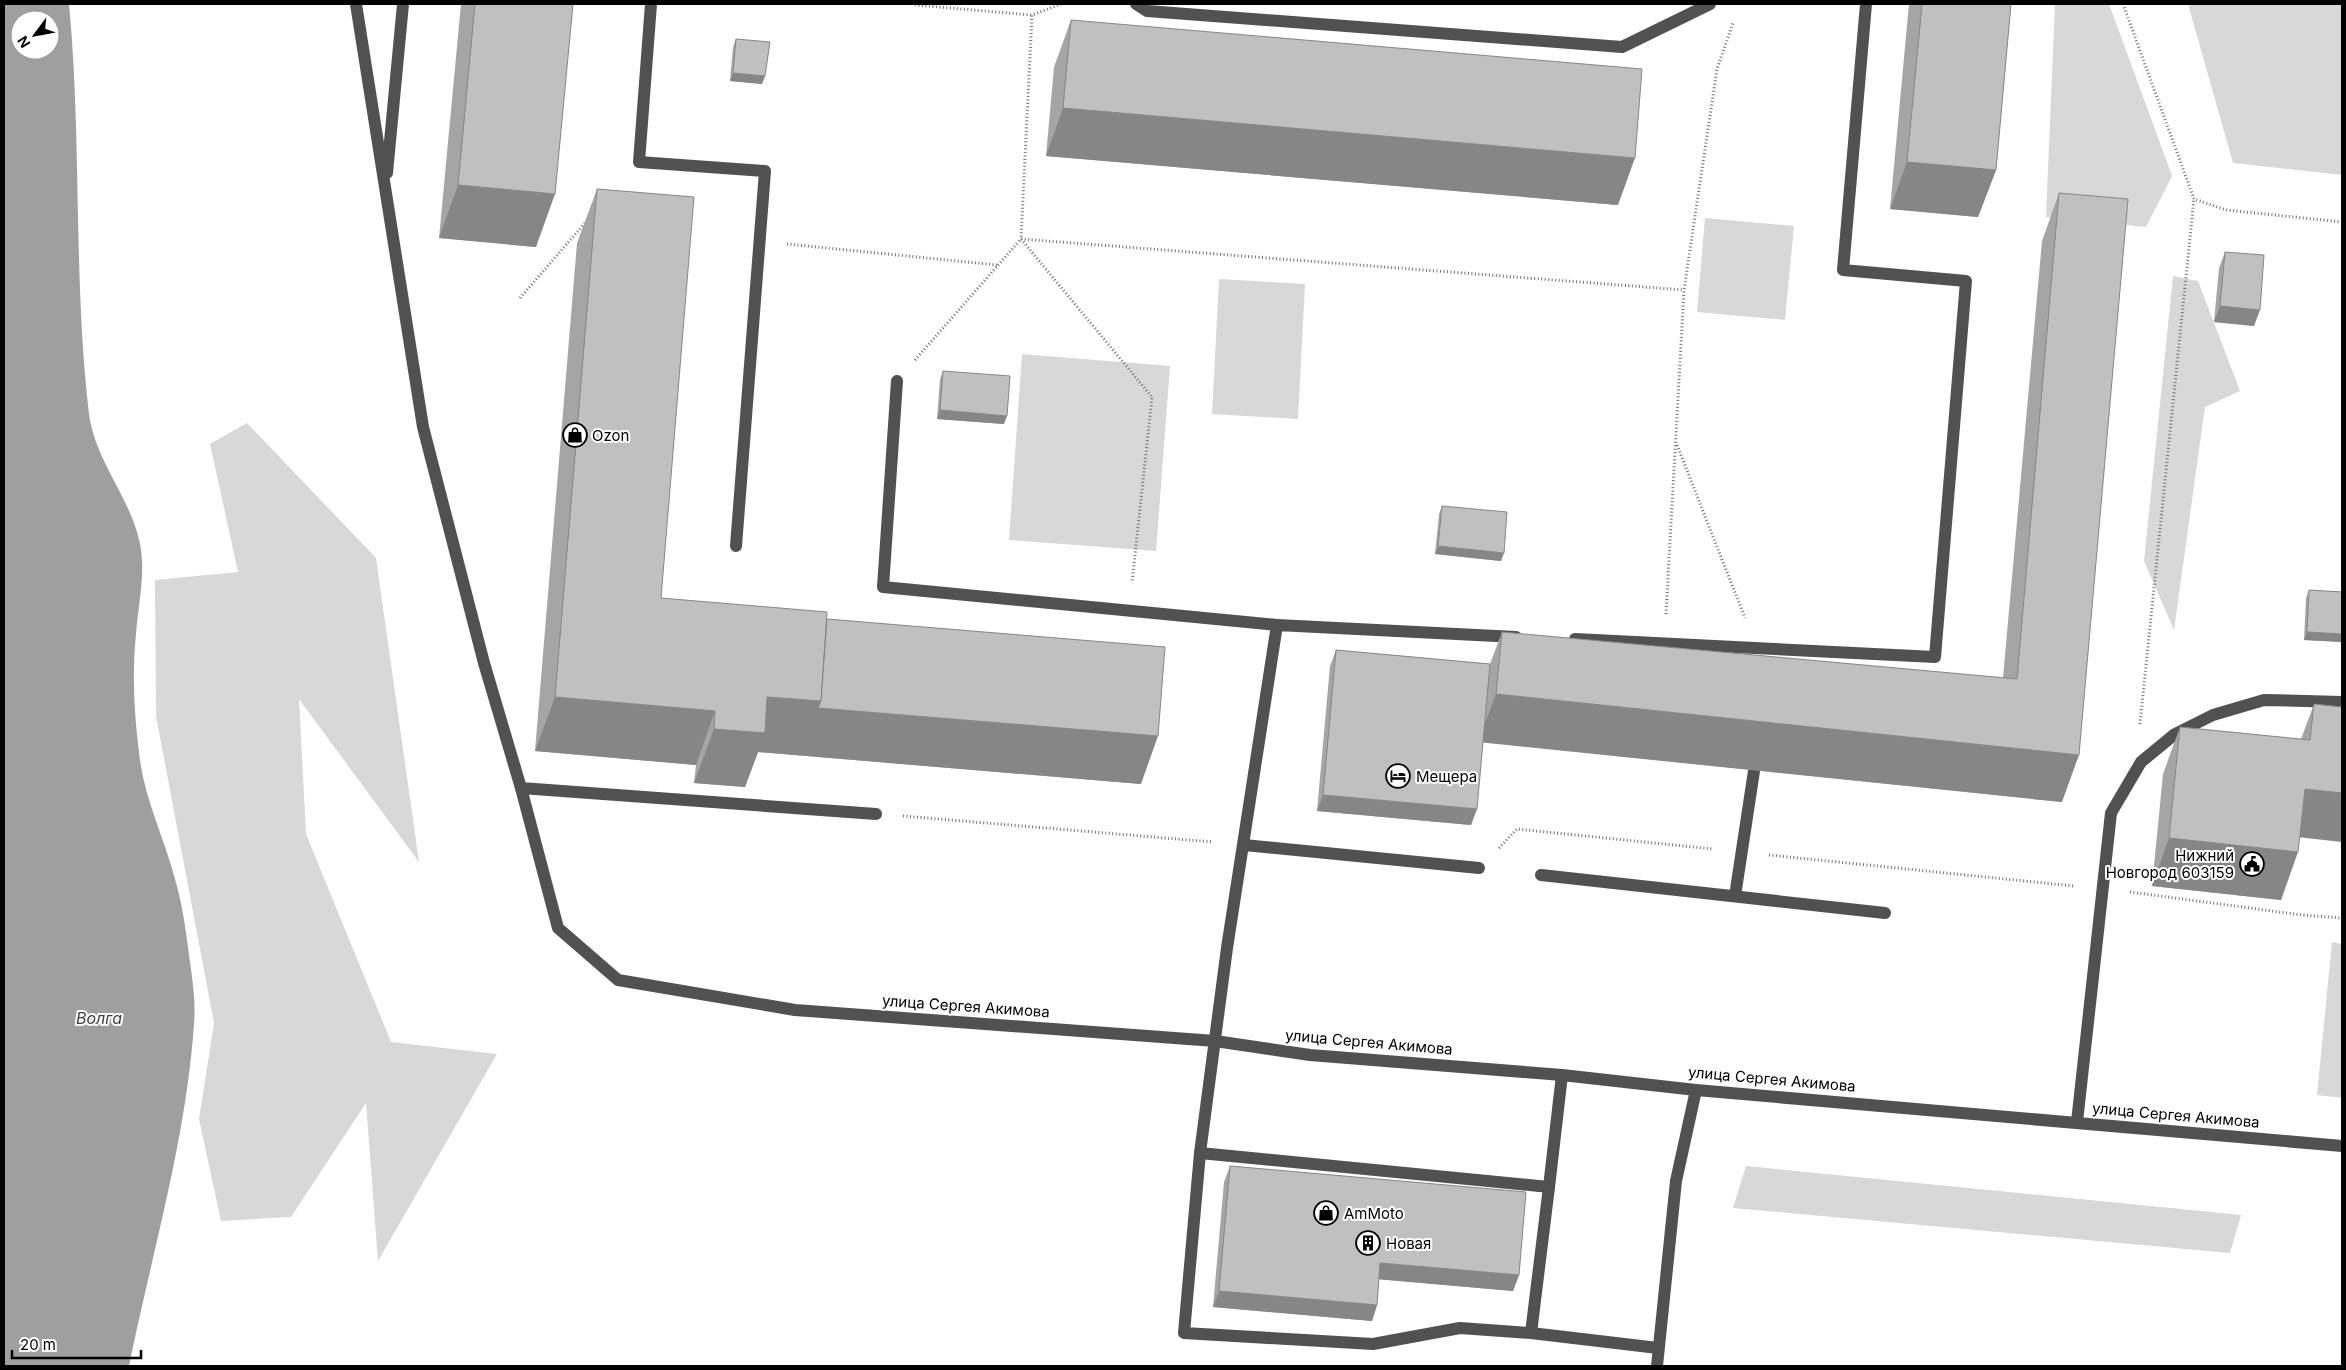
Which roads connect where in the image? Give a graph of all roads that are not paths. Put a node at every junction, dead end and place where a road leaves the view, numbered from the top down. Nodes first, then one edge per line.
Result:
1 (356, 4) edge
2 (403, 4) edge
3 (651, 4) edge
4 (1136, 4) edge
5 (1710, 4) edge
6 (1866, 4) edge
7 (385, 192) junction
8 (896, 381) road end
9 (736, 546) dead end
10 (1277, 625) junction
11 (1529, 637) edge
12 (1558, 639) edge
13 (2342, 702) edge
14 (1754, 771) edge
15 (521, 788) junction
16 (876, 814) road end
17 (1244, 845) junction
18 (1479, 868) road end
19 (1541, 875) dead end
20 (1735, 896) junction
21 (1885, 913) dead end
22 (1215, 1042) junction
23 (1562, 1075) junction
24 (1696, 1090) junction
25 (2076, 1122) junction
26 (2342, 1146) edge
27 (1200, 1153) junction
28 (1548, 1187) junction
29 (1531, 1333) junction
30 (1658, 1348) junction
31 (1657, 1366) edge

1 - 7 street
2 - 7 street
3 - 9 street
4 - 5 street
6 - 12 street
7 - 15 street, улица Сергея Акимова
8 - 10 street
10 - 11 street
10 - 17 street
13 - 25 street
14 - 20 street
15 - 16 street
15 - 22 street, улица Сергея Акимова
17 - 18 street
17 - 22 street
19 - 20 street
20 - 21 street
22 - 23 street, улица Сергея Акимова
22 - 27 street
23 - 24 street, улица Сергея Акимова
23 - 28 street
24 - 25 street, улица Сергея Акимова
24 - 30 street
25 - 26 street, улица Сергея Акимова
27 - 28 street
27 - 29 street
28 - 29 street
29 - 30 street
30 - 31 street

